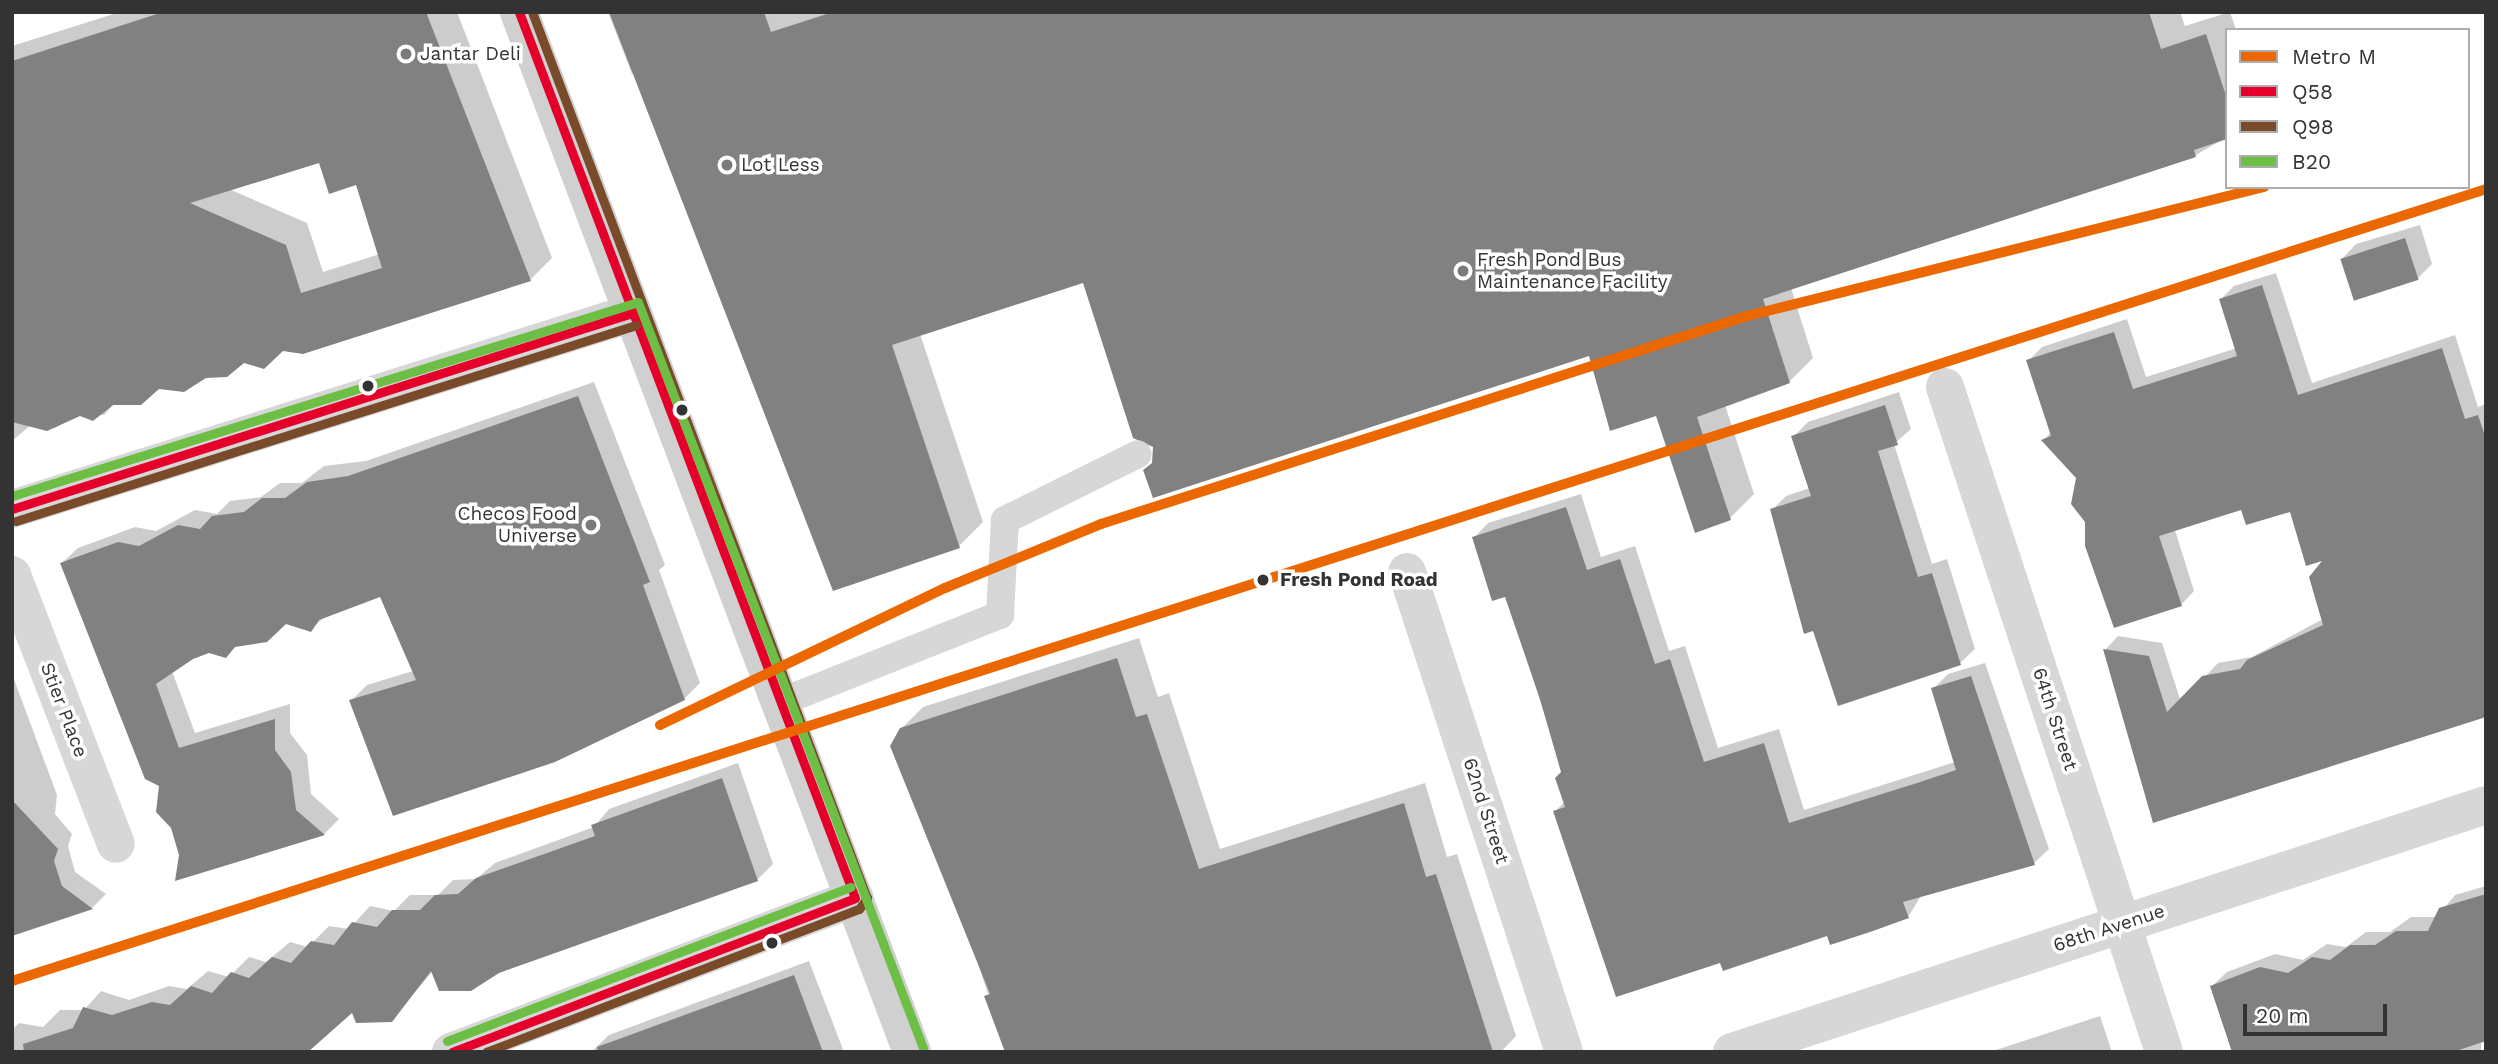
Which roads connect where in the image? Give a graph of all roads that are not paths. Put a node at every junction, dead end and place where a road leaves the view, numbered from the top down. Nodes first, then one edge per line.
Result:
1 (519, 12) edge
2 (632, 313) junction
3 (1944, 387) dead end
4 (1138, 454) dead end
5 (12, 509) edge
6 (1407, 572) dead end
7 (12, 575) edge
8 (780, 702) junction
9 (2486, 805) edge
10 (116, 844) dead end
11 (855, 898) junction
12 (2122, 924) junction
13 (451, 1052) edge
14 (912, 1052) edge
15 (1564, 1052) edge
16 (1732, 1052) edge
17 (2164, 1052) edge

1 - 2 main road
2 - 5 street
2 - 8 main road
3 - 12 street, 64th Street
4 - 8 lane
6 - 15 street, 62nd Street
7 - 10 street, Stier Place
8 - 11 main road
9 - 12 street, 68th Avenue
11 - 13 street
11 - 14 main road
12 - 16 street, 68th Avenue
12 - 17 street, 64th Street

